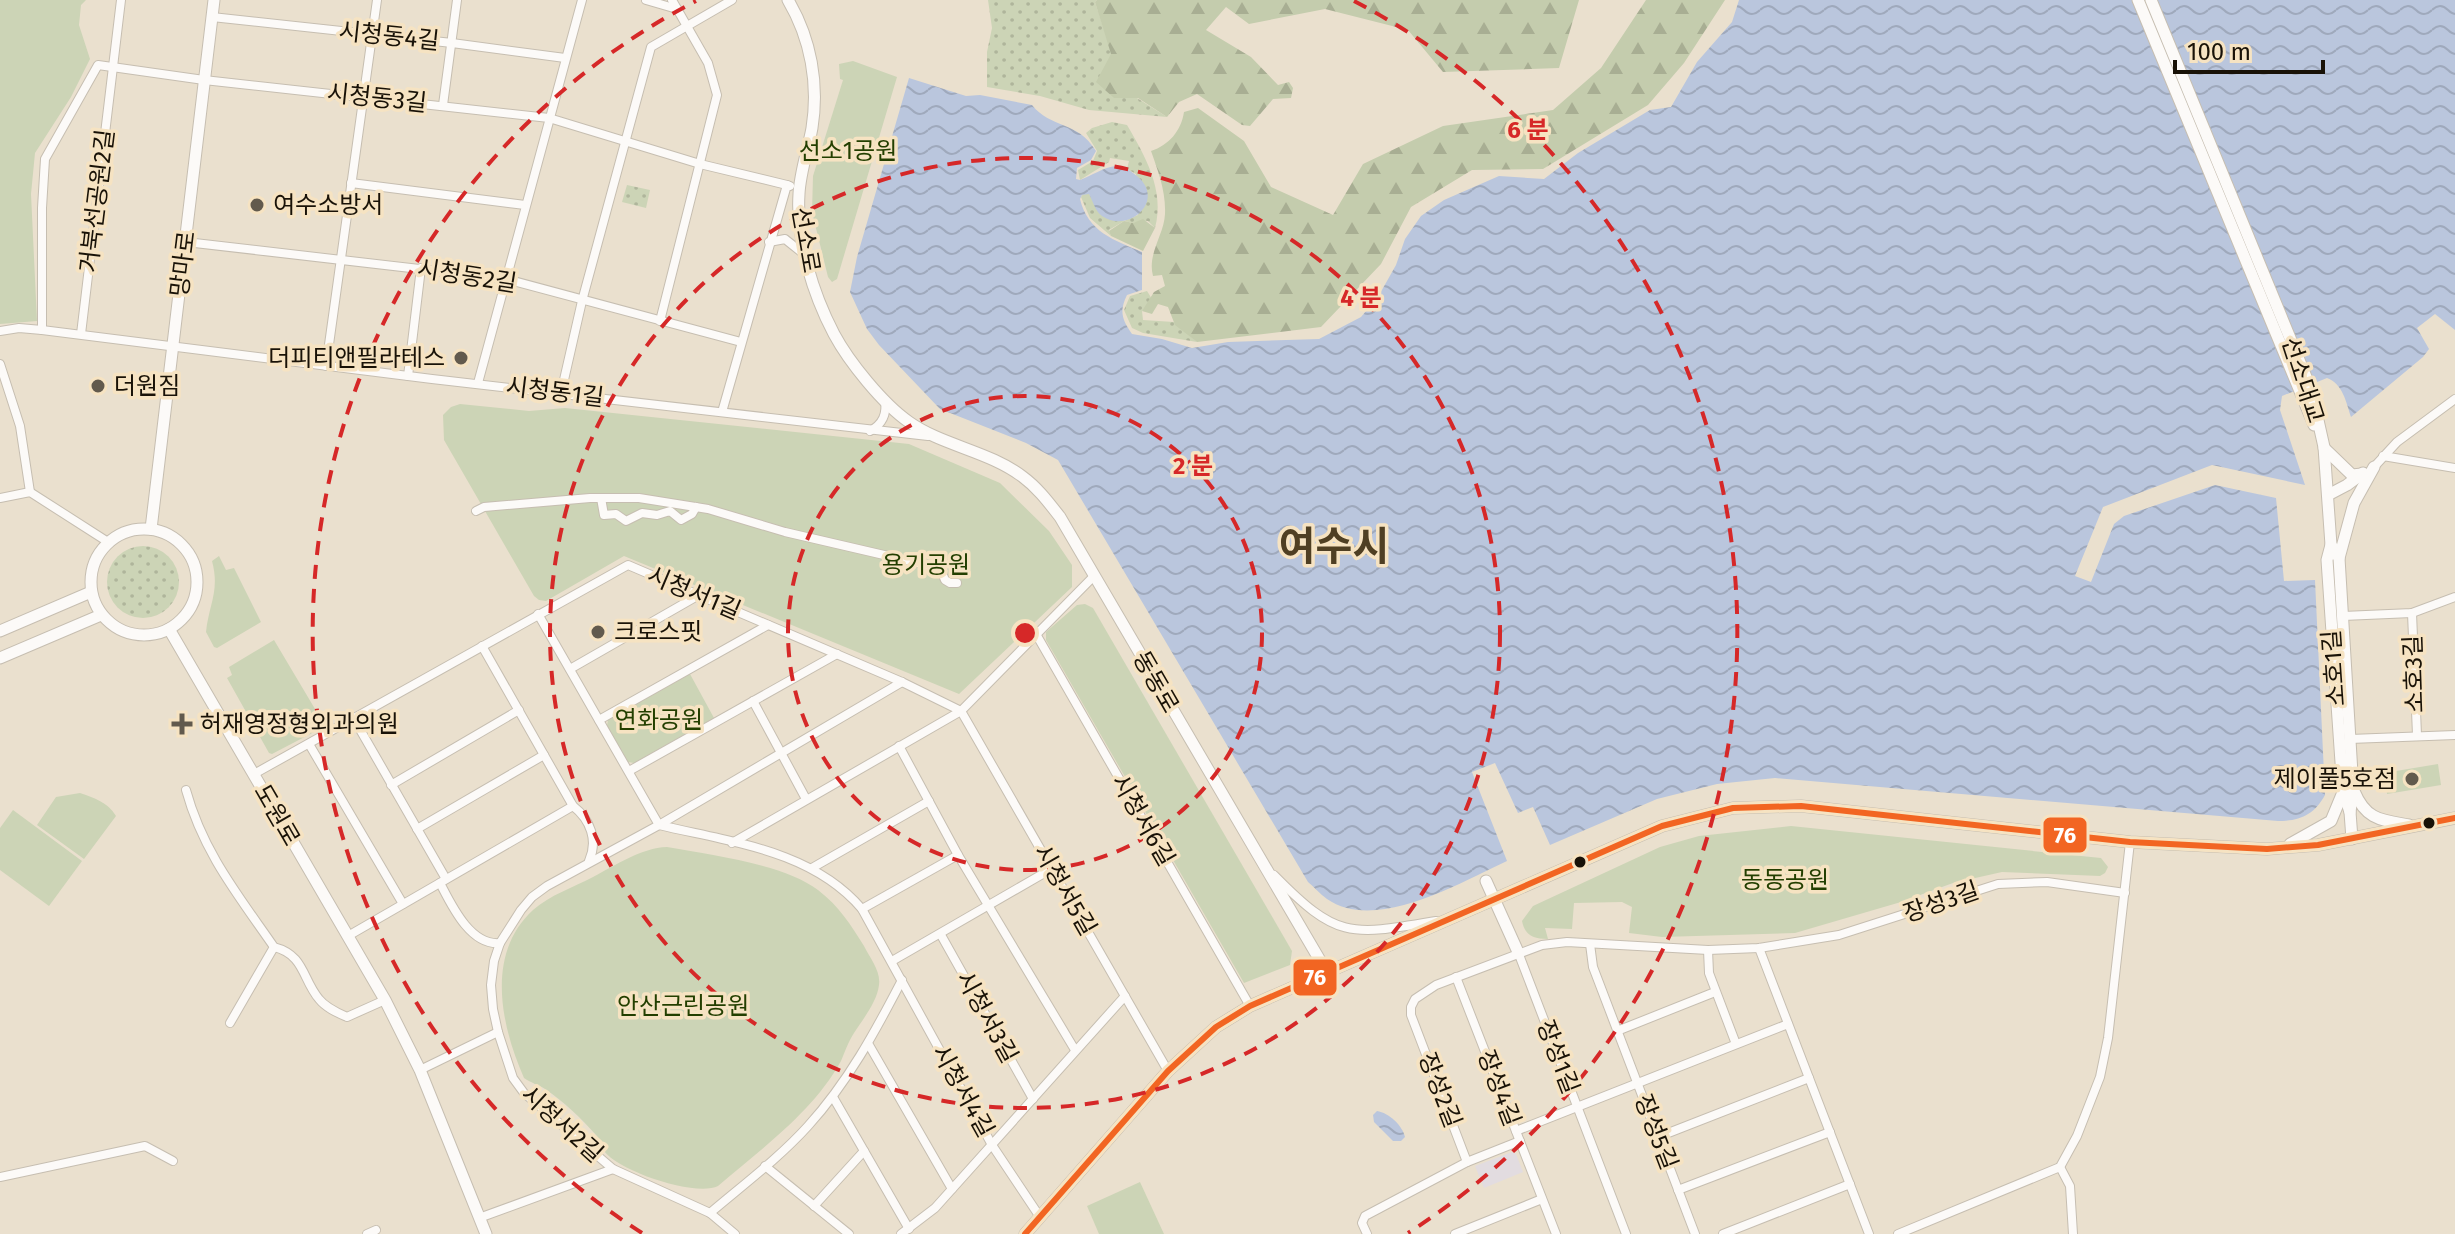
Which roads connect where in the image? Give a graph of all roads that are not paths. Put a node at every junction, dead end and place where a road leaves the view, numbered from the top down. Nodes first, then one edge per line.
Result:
1 (121, 0) edge
2 (214, 0) edge
3 (377, 0) edge
4 (457, 0) edge
5 (582, 0) edge
6 (646, 0) edge
7 (672, 0) edge
8 (732, 0) edge
9 (788, 0) edge
10 (2138, 0) edge
11 (2151, 0) edge
12 (677, 9) junction
13 (212, 17) junction
14 (687, 26) junction
15 (372, 34) junction
16 (452, 43) junction
17 (565, 58) junction
18 (114, 67) junction
19 (204, 80) junction
20 (363, 97) junction
21 (443, 105) junction
22 (549, 118) junction
23 (624, 141) junction
24 (700, 164) junction
25 (351, 183) junction
26 (793, 187) junction
27 (525, 205) junction
28 (186, 242) junction
29 (769, 242) junction
30 (806, 255) junction
31 (341, 258) junction
32 (421, 268) junction
33 (506, 279) junction
34 (582, 301) junction
35 (660, 321) junction
36 (42, 330) junction
37 (0, 331) edge
38 (81, 334) junction
39 (741, 342) junction
40 (172, 347) junction
41 (0, 364) edge
42 (326, 366) junction
43 (408, 376) junction
44 (478, 383) junction
45 (561, 393) junction
46 (885, 399) junction
47 (2455, 399) edge
48 (722, 412) junction
49 (870, 431) junction
50 (938, 437) junction
51 (2324, 447) junction
52 (2383, 456) junction
53 (2374, 467) junction
54 (2455, 468) edge
55 (2362, 474) junction
56 (30, 492) junction
57 (2328, 495) junction
58 (0, 498) edge
59 (601, 498) junction
60 (696, 507) junction
61 (476, 511) dead end
62 (151, 529) junction
63 (108, 542) junction
64 (2331, 545) junction
65 (2339, 558) junction
66 (1094, 576) junction
67 (957, 583) dead end
68 (91, 592) junction
69 (699, 595) junction
70 (2455, 597) edge
71 (2412, 613) junction
72 (538, 614) junction
73 (101, 615) junction
74 (2343, 616) junction
75 (768, 625) junction
76 (169, 629) junction
77 (0, 631) edge
78 (1036, 634) junction
79 (482, 646) junction
80 (837, 654) junction
81 (0, 658) edge
82 (570, 669) junction
83 (902, 682) junction
84 (753, 701) junction
85 (519, 710) junction
86 (961, 711) junction
87 (354, 719) junction
88 (599, 720) junction
89 (2417, 735) junction
90 (2455, 735) edge
91 (2350, 739) junction
92 (309, 744) junction
93 (899, 746) junction
94 (781, 752) junction
95 (544, 755) junction
96 (629, 771) junction
97 (254, 774) junction
98 (391, 785) junction
99 (186, 790) dead end
100 (2348, 791) junction
101 (806, 799) junction
102 (929, 801) junction
103 (573, 806) junction
104 (2455, 818) edge
105 (659, 825) junction
106 (2415, 826) junction
107 (417, 829) junction
108 (2352, 839) junction
109 (2130, 842) junction
110 (732, 843) junction
111 (2279, 848) junction
112 (958, 855) junction
113 (589, 862) junction
114 (1263, 864) junction
115 (812, 868) junction
116 (1053, 868) junction
117 (443, 881) junction
118 (1486, 881) dead end
119 (2125, 893) junction
120 (1496, 900) junction
121 (403, 904) junction
122 (989, 906) junction
123 (862, 909) junction
124 (1456, 917) junction
125 (941, 935) junction
126 (348, 936) junction
127 (500, 943) junction
128 (1590, 944) junction
129 (274, 947) junction
130 (1759, 948) junction
131 (1708, 950) junction
132 (1518, 952) junction
133 (892, 961) junction
134 (1328, 974) junction
135 (1456, 977) junction
136 (902, 980) junction
137 (1715, 992) junction
138 (1125, 996) junction
139 (385, 1000) junction
140 (1250, 1006) junction
141 (230, 1023) dead end
142 (1788, 1024) junction
143 (1617, 1031) junction
144 (498, 1032) junction
145 (1736, 1044) junction
146 (869, 1045) junction
147 (1075, 1050) junction
148 (420, 1070) junction
149 (1168, 1071) junction
150 (1809, 1078) junction
151 (1637, 1083) junction
152 (833, 1097) junction
153 (1033, 1099) junction
154 (1577, 1107) junction
155 (1516, 1131) junction
156 (1830, 1132) junction
157 (1658, 1137) junction
158 (1520, 1141) junction
159 (992, 1145) junction
160 (864, 1151) junction
161 (173, 1161) dead end
162 (1467, 1162) junction
163 (765, 1166) junction
164 (2060, 1167) junction
165 (613, 1169) junction
166 (0, 1177) edge
167 (1850, 1184) junction
168 (952, 1189) junction
169 (1678, 1190) junction
170 (1542, 1199) junction
171 (814, 1206) junction
172 (710, 1213) junction
173 (1040, 1217) junction
174 (479, 1218) junction
175 (905, 1231) edge
176 (486, 1234) edge
177 (735, 1234) edge
178 (849, 1234) edge
179 (1025, 1234) edge
180 (1367, 1234) edge
181 (1455, 1234) edge
182 (1556, 1234) edge
183 (1626, 1234) edge
184 (1695, 1234) edge
185 (1723, 1234) edge
186 (1869, 1234) edge
187 (1898, 1234) edge
188 (2073, 1234) edge

1 - 18 street, 거북선공원2길
2 - 13 street, 망마로
3 - 15 street
4 - 16 street
5 - 17 street
6 - 12 street
7 - 12 street
8 - 14 street
9 - 26 street, 선소로
10 - 51 street, 선소대교
11 - 51 street, 선소대교
12 - 14 street
13 - 15 street, 시청동4길
13 - 19 street, 망마로
14 - 23 street
14 - 24 street
15 - 16 street, 시청동4길
15 - 20 street
16 - 17 street, 시청동4길
16 - 21 street
17 - 22 street
18 - 19 street
18 - 36 street, 거북선공원2길
18 - 38 street, 거북선공원2길
19 - 20 street, 시청동3길
19 - 28 street, 망마로
20 - 21 street, 시청동3길
20 - 25 street
21 - 22 street, 시청동3길
22 - 23 street, 시청동3길
22 - 27 street
23 - 24 street, 시청동3길
23 - 34 street
24 - 26 street, 시청동3길
24 - 35 street
25 - 27 street
25 - 31 street
26 - 29 street
26 - 30 street, 선소로
27 - 33 street
28 - 31 street, 시청동2길
28 - 40 street, 망마로
29 - 30 street
29 - 39 street
30 - 46 street, 선소로
31 - 32 street, 시청동2길
31 - 42 street
32 - 33 street, 시청동2길
32 - 43 street
33 - 34 street, 시청동2길
33 - 44 street
34 - 35 street, 시청동2길
34 - 45 street
35 - 39 street, 시청동2길
36 - 37 street, 시청동1길
36 - 38 street, 시청동1길
38 - 40 street, 시청동1길
39 - 48 street
40 - 42 street, 시청동1길
40 - 62 street, 망마로
41 - 56 street
42 - 43 street, 시청동1길
43 - 44 street, 시청동1길
44 - 45 street, 시청동1길
45 - 48 street, 시청동1길
46 - 49 street
46 - 50 street, 선소로
47 - 52 street
48 - 49 street, 시청동1길
49 - 50 street, 시청동1길
50 - 66 street, 동동로
51 - 55 street
51 - 57 street, 소호1길
52 - 53 street
52 - 54 street
53 - 55 street
53 - 65 street
55 - 57 street
56 - 58 street
56 - 63 street
57 - 64 street, 소호1길
59 - 60 street
59 - 60 street
59 - 61 street
60 - 67 street
62 - 63 street
62 - 76 street
63 - 68 street
64 - 65 street, 소호1길
64 - 100 street, 소호1길
65 - 74 street, 소호1길
66 - 78 street
66 - 114 street, 동동로
68 - 73 street
68 - 77 street
69 - 72 street, 시청서1길
69 - 75 street, 시청서1길
69 - 82 street
70 - 71 street, 소호3길
71 - 74 street, 소호3길
71 - 89 street, 소호3길
72 - 79 street, 시청서1길
72 - 82 street
73 - 76 street
73 - 81 street
74 - 91 street, 소호1길
75 - 80 street, 시청서1길
75 - 88 street
76 - 97 street, 도원로
78 - 86 street
78 - 140 street, 시청서6길
79 - 85 street
79 - 87 street, 시청서1길
80 - 83 street, 시청서1길
80 - 84 street
82 - 88 street
83 - 86 street, 시청서1길
83 - 94 street
84 - 94 street
84 - 96 street
85 - 95 street
85 - 98 street
86 - 93 street
86 - 116 street, 시청서5길
87 - 92 street, 시청서1길
87 - 98 street
88 - 96 street
89 - 90 street, 소호1길
89 - 91 street, 소호1길
91 - 100 street, 소호1길
92 - 97 street, 시청서1길
92 - 121 street
93 - 101 street
93 - 102 street
94 - 101 street
94 - 105 street
95 - 103 street
95 - 107 street
96 - 105 street
97 - 126 street, 도원로
98 - 107 street
99 - 129 street
100 - 106 street
100 - 108 street
100 - 111 street
101 - 110 street
102 - 112 street
102 - 115 street
103 - 113 street
103 - 117 street
104 - 106 street
105 - 110 street, 시청서4길
105 - 113 street, 시청서2길
106 - 108 street
107 - 117 street
108 - 111 street
109 - 111 street
109 - 119 street
109 - 120 street
110 - 115 street, 시청서4길
112 - 122 street
112 - 123 street
113 - 127 street, 시청서2길
114 - 124 street
114 - 134 street, 동동로
115 - 123 street, 시청서4길
116 - 122 street
116 - 138 street, 시청서5길
117 - 121 street
117 - 127 street
118 - 120 street, 장성1길
119 - 130 street, 장성3길
119 - 164 street
120 - 124 street
120 - 132 street, 장성1길
121 - 126 street
122 - 125 street
122 - 147 street
123 - 133 street, 시청서4길
124 - 134 street
125 - 133 street
125 - 153 street, 시청서3길
126 - 139 street, 도원로
127 - 144 street, 시청서2길
128 - 131 street, 장성3길
128 - 132 street, 장성3길
128 - 143 street, 장성5길
129 - 139 street
129 - 141 street
130 - 131 street, 장성3길
130 - 142 street
131 - 137 street
132 - 135 street, 장성2길
132 - 154 street, 장성1길
133 - 136 street, 시청서4길
134 - 140 street
135 - 155 street, 장성4길
135 - 162 street, 장성2길
136 - 146 street
136 - 159 street, 시청서4길
137 - 143 street
137 - 145 street
138 - 147 street
138 - 149 street, 시청서5길
139 - 148 street, 도원로
140 - 149 street
142 - 145 street
142 - 150 street
143 - 151 street, 장성5길
144 - 148 street
144 - 165 street, 시청서2길
145 - 151 street
146 - 152 street
146 - 168 street
147 - 153 street
148 - 174 street, 도원로
149 - 173 street
150 - 156 street
150 - 157 street
151 - 154 street
151 - 157 street, 장성5길
152 - 160 street
152 - 163 street
153 - 159 street
154 - 155 street
154 - 183 street, 장성1길
155 - 158 street, 장성4길
156 - 167 street
156 - 169 street
157 - 169 street, 장성5길
158 - 162 street
158 - 170 street, 장성4길
159 - 168 street
159 - 173 street, 시청서4길
160 - 171 street
160 - 175 street
161 - 166 street
162 - 180 street
163 - 171 street
163 - 172 street
164 - 187 street
164 - 188 street
165 - 172 street, 시청서2길
165 - 174 street
167 - 185 street
167 - 186 street
168 - 175 street
169 - 184 street, 장성5길
170 - 181 street
170 - 182 street, 장성4길
171 - 178 street
172 - 177 street, 시청서2길
173 - 179 street
174 - 176 street, 도원로

